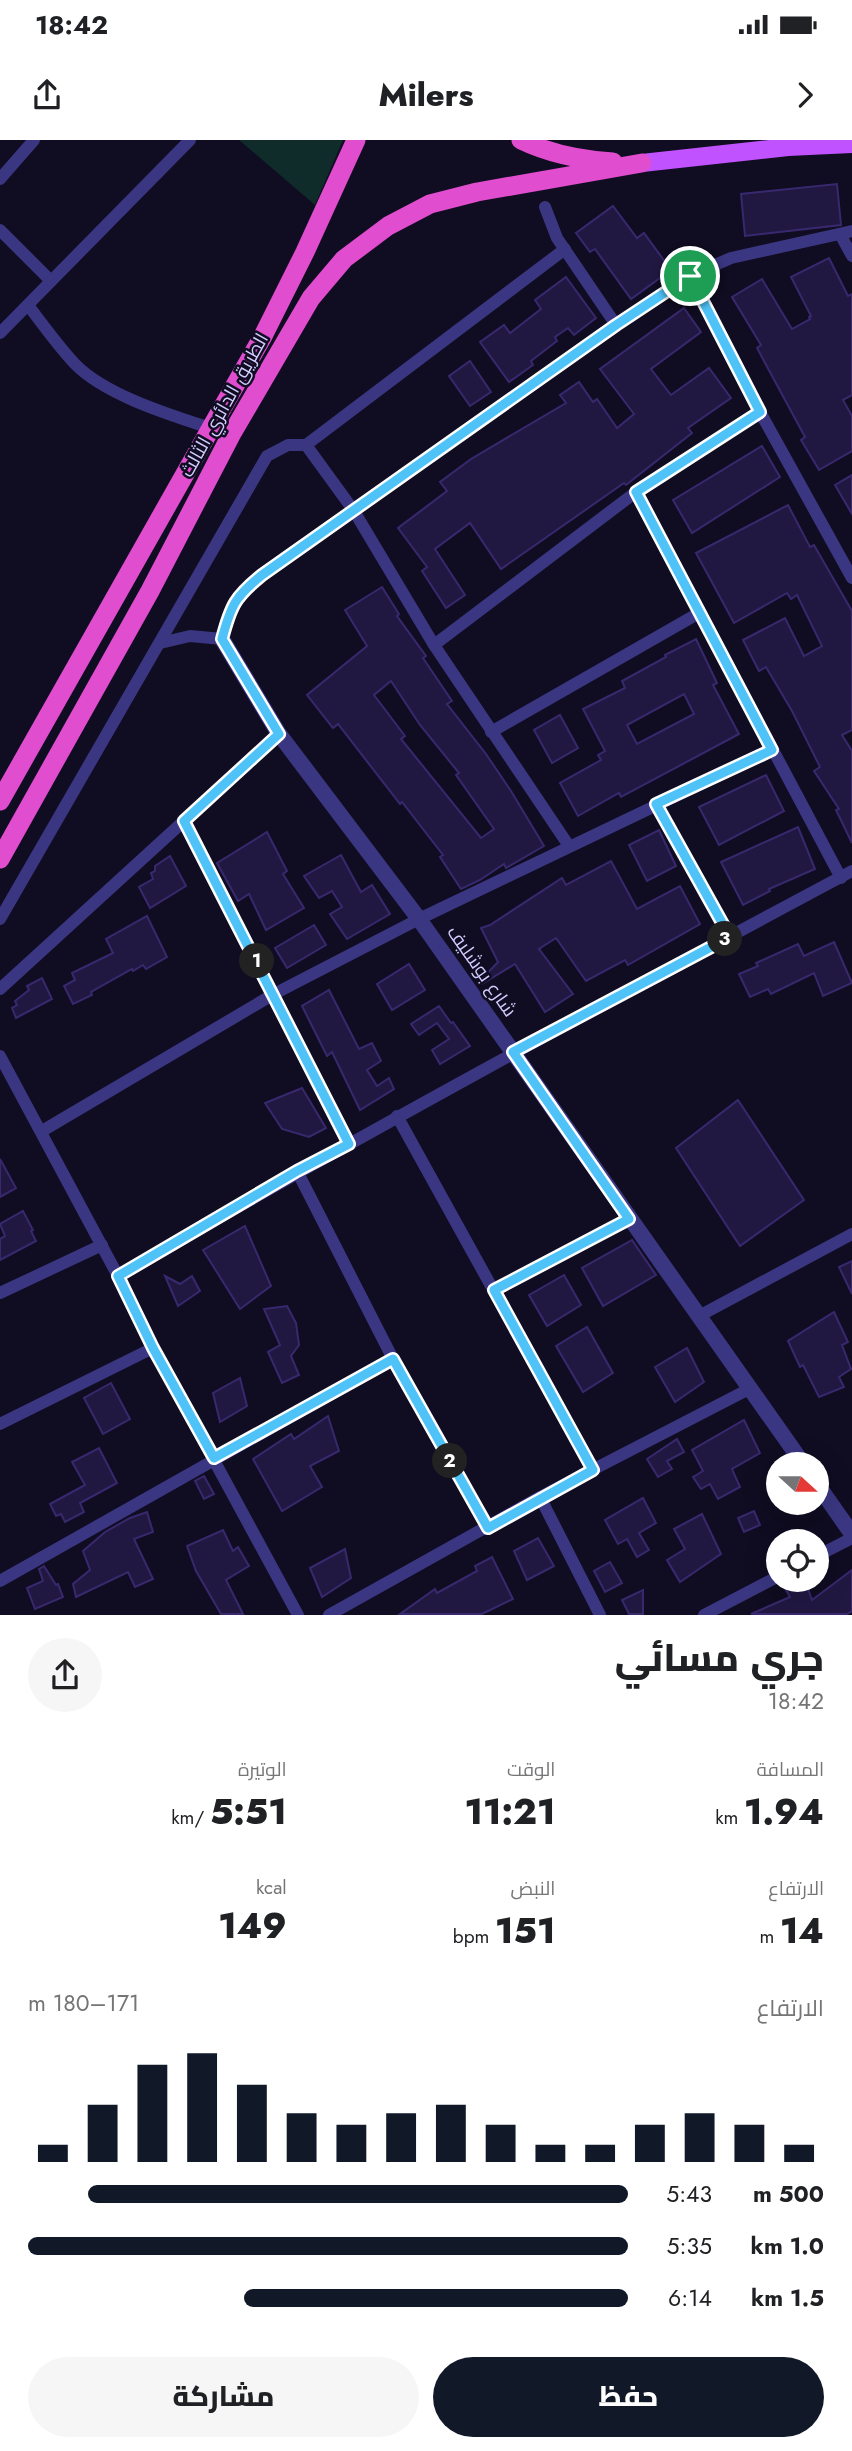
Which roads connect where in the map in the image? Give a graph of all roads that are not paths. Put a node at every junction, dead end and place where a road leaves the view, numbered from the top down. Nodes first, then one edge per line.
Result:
1 (34, 140) edge
2 (190, 140) edge
3 (356, 140) edge
4 (521, 140) edge
5 (811, 140) edge
6 (852, 144) edge
7 (788, 147) junction
8 (642, 163) junction
9 (0, 179) edge
10 (545, 207) dead end
11 (0, 230) edge
12 (846, 233) edge
13 (565, 250) junction
14 (852, 256) edge
15 (690, 276) junction
16 (51, 281) junction
17 (28, 305) junction
18 (616, 325) junction
19 (0, 333) edge
20 (760, 412) junction
21 (211, 428) junction
22 (230, 435) junction
23 (306, 445) junction
24 (636, 492) junction
25 (354, 511) junction
26 (852, 578) edge
27 (699, 613) junction
28 (222, 639) junction
29 (160, 643) junction
30 (433, 645) junction
31 (491, 732) junction
32 (279, 734) junction
33 (772, 750) junction
34 (0, 800) edge
35 (656, 804) junction
36 (184, 821) junction
37 (569, 846) junction
38 (0, 859) edge
39 (846, 875) edge
40 (0, 919) edge
41 (419, 919) junction
42 (730, 937) junction
43 (0, 989) edge
44 (274, 994) junction
45 (513, 1052) junction
46 (0, 1056) edge
47 (397, 1116) junction
48 (42, 1132) junction
49 (349, 1144) junction
50 (297, 1171) junction
51 (629, 1219) junction
52 (852, 1234) edge
53 (102, 1245) junction
54 (118, 1276) junction
55 (494, 1290) junction
56 (0, 1293) edge
57 (699, 1316) junction
58 (153, 1348) junction
59 (393, 1359) junction
60 (751, 1388) junction
61 (0, 1424) edge
62 (795, 1452) edge
63 (214, 1458) junction
64 (593, 1470) junction
65 (540, 1497) junction
66 (830, 1503) edge
67 (488, 1528) junction
68 (852, 1536) edge
69 (829, 1549) edge
70 (0, 1581) edge
71 (766, 1583) edge
72 (298, 1615) edge
73 (330, 1615) edge
74 (600, 1615) edge
75 (704, 1615) edge

1 - 9 street
2 - 16 street
3 - 21 highway, الطريق الدائري الثالث
4 - 8 highway
5 - 7 main road
6 - 7 main road
7 - 8 main road
8 - 22 highway, الطريق الدائري الثالث
10 - 13 street
11 - 16 street
12 - 14 street
12 - 15 street
13 - 18 street
13 - 23 street
15 - 18 street
15 - 20 street
16 - 17 street
17 - 19 street
17 - 21 street
18 - 25 street
20 - 24 street
20 - 26 street
21 - 22 street
21 - 34 highway, الطريق الدائري الثالث
22 - 38 highway, الطريق الدائري الثالث
23 - 25 street
23 - 29 street
24 - 27 street
24 - 30 street
25 - 28 street
25 - 30 street
27 - 31 street
27 - 33 street
28 - 29 street
28 - 32 street, شارع بوشليف
29 - 40 street
30 - 31 street
31 - 37 street
32 - 36 street
32 - 41 street, شارع بوشليف
33 - 35 street
33 - 39 street
35 - 37 street
35 - 42 street
36 - 43 street
36 - 44 street
37 - 41 street
39 - 42 street
41 - 44 street
41 - 45 street, شارع بوشليف
42 - 45 street
44 - 48 street
44 - 49 street
45 - 47 street
45 - 51 street, شارع بوشليف
46 - 48 street
47 - 49 street
47 - 55 street
48 - 53 street
49 - 50 street
50 - 54 street
50 - 59 street
51 - 55 street
51 - 57 street, شارع بوشليف
52 - 57 street
53 - 54 street
53 - 56 street
54 - 58 street
55 - 64 street
57 - 60 street, شارع بوشليف
58 - 61 street
58 - 63 street
59 - 63 street
59 - 67 street
60 - 62 street, شارع بوشليف
60 - 64 street
63 - 70 street
63 - 72 street
64 - 65 street
65 - 67 street
65 - 74 street
66 - 68 street
67 - 73 street
68 - 69 street
71 - 75 street

